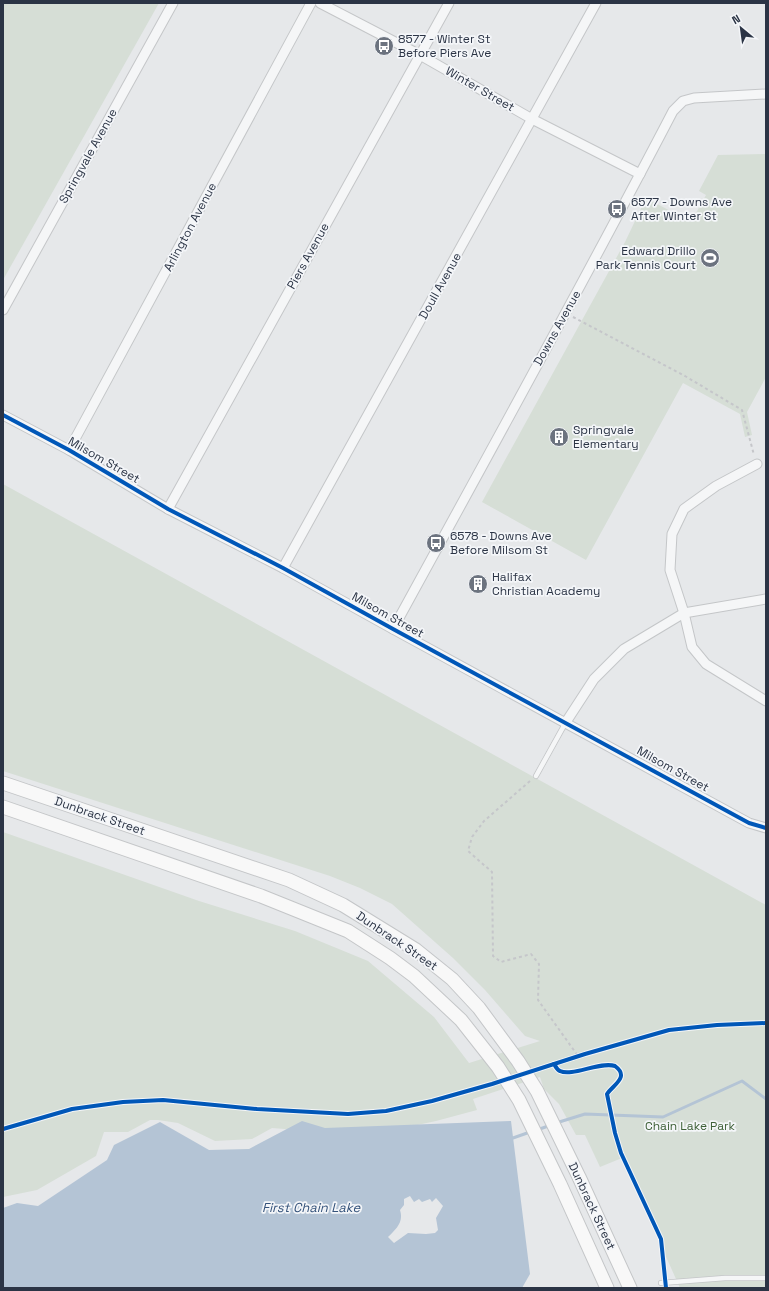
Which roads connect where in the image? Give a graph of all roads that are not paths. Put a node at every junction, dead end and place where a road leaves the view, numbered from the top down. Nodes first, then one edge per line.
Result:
1 (173, 3) edge
2 (311, 3) edge
3 (320, 3) edge
4 (449, 3) edge
5 (596, 3) edge
6 (420, 55) junction
7 (766, 94) edge
8 (532, 119) junction
9 (640, 174) junction
10 (3, 310) edge
11 (3, 415) edge
12 (69, 450) junction
13 (757, 464) road end
14 (168, 509) junction
15 (283, 568) junction
16 (766, 599) edge
17 (684, 613) junction
18 (393, 629) junction
19 (766, 701) edge
20 (566, 722) junction
21 (536, 776) road end
22 (3, 783) edge
23 (3, 807) edge
24 (766, 828) edge
25 (766, 1278) edge
26 (661, 1283) dead end
27 (607, 1288) edge
28 (630, 1288) edge

1 - 10 street, Springvale Avenue
2 - 12 street, Arlington Avenue
3 - 6 street, Winter Street
4 - 6 street, Piers Avenue
5 - 8 street, Doull Avenue
6 - 8 street, Winter Street
6 - 14 street, Piers Avenue
7 - 9 street, Downs Avenue
8 - 9 street, Winter Street
8 - 15 street, Doull Avenue
9 - 18 street, Downs Avenue
11 - 12 street, Milsom Street
12 - 14 street, Milsom Street
13 - 17 street
14 - 15 street, Milsom Street
15 - 18 street, Milsom Street
16 - 17 street
17 - 19 street
17 - 20 street
18 - 20 street, Milsom Street
20 - 21 lane
20 - 24 street, Milsom Street
22 - 28 main road, Dunbrack Street
23 - 27 main road, Dunbrack Street
25 - 26 lane

